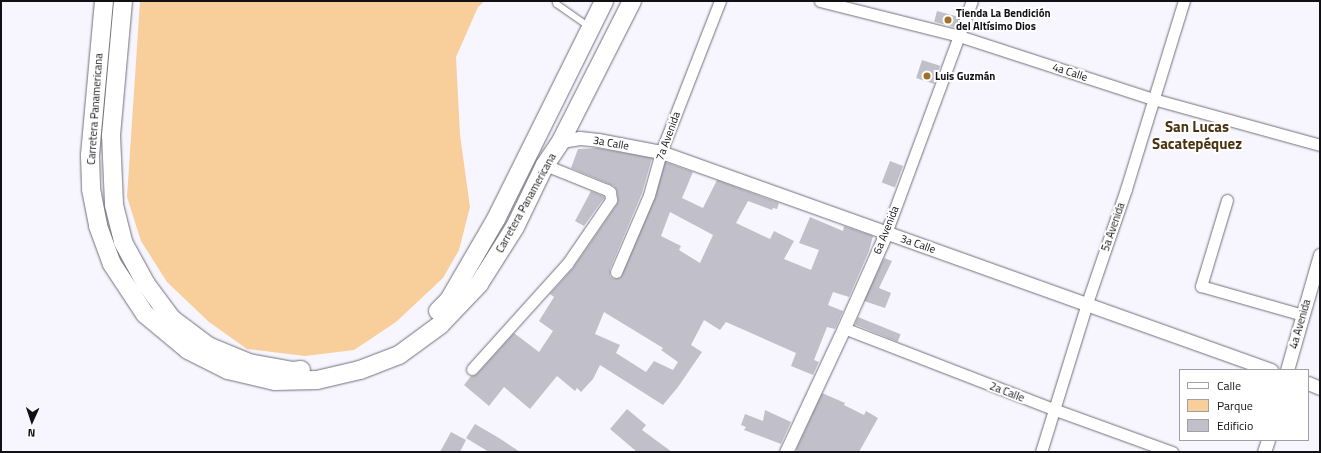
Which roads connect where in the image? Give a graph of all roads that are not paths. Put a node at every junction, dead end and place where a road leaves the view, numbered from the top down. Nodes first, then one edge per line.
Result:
1 (104, 1) edge
2 (123, 1) edge
3 (556, 1) edge
4 (604, 1) edge
5 (632, 1) edge
6 (720, 1) edge
7 (820, 1) edge
8 (972, 1) edge
9 (1184, 1) edge
10 (592, 28) junction
11 (959, 36) junction
12 (1153, 99) junction
13 (561, 141) junction
14 (1320, 145) edge
15 (661, 152) junction
16 (545, 165) junction
17 (1227, 200) dead end
18 (886, 233) junction
19 (1320, 255) edge
20 (616, 272) dead end
21 (1087, 303) junction
22 (1303, 315) junction
23 (844, 328) junction
24 (472, 369) dead end
25 (1269, 369) edge
26 (1287, 369) edge
27 (1309, 383) edge
28 (1320, 388) edge
29 (1053, 409) junction
30 (1268, 441) edge
31 (786, 452) edge
32 (1041, 452) edge
33 (1172, 452) edge
34 (1264, 452) edge

1 - 16 highway, Carretera Panamericana
2 - 10 highway, Carretera Panamericana
3 - 10 lane
4 - 10 highway, Carretera Panamericana
5 - 13 highway, Carretera Panamericana
6 - 15 street, 7a Avenida
7 - 11 street, 4a Calle
8 - 11 street, 6a Avenida
9 - 12 street, 5a Avenida
11 - 12 street, 4a Calle
11 - 18 street, 6a Avenida
12 - 14 street, 4a Calle
12 - 21 street, 5a Avenida
13 - 15 street, 3a Calle
13 - 16 highway, Carretera Panamericana
15 - 18 street, 3a Calle
15 - 20 street, 7a Avenida
16 - 24 street
17 - 22 street
18 - 21 street, 3a Calle
18 - 23 street, 6a Avenida
19 - 22 street, 4a Avenida
21 - 25 street, 3a Calle
21 - 29 street, 5a Avenida
22 - 26 street, 4a Avenida
23 - 29 street, 2a Calle
23 - 31 street, 6a Avenida
27 - 28 street
29 - 32 street, 5a Avenida
29 - 33 street, 2a Calle
30 - 34 street

